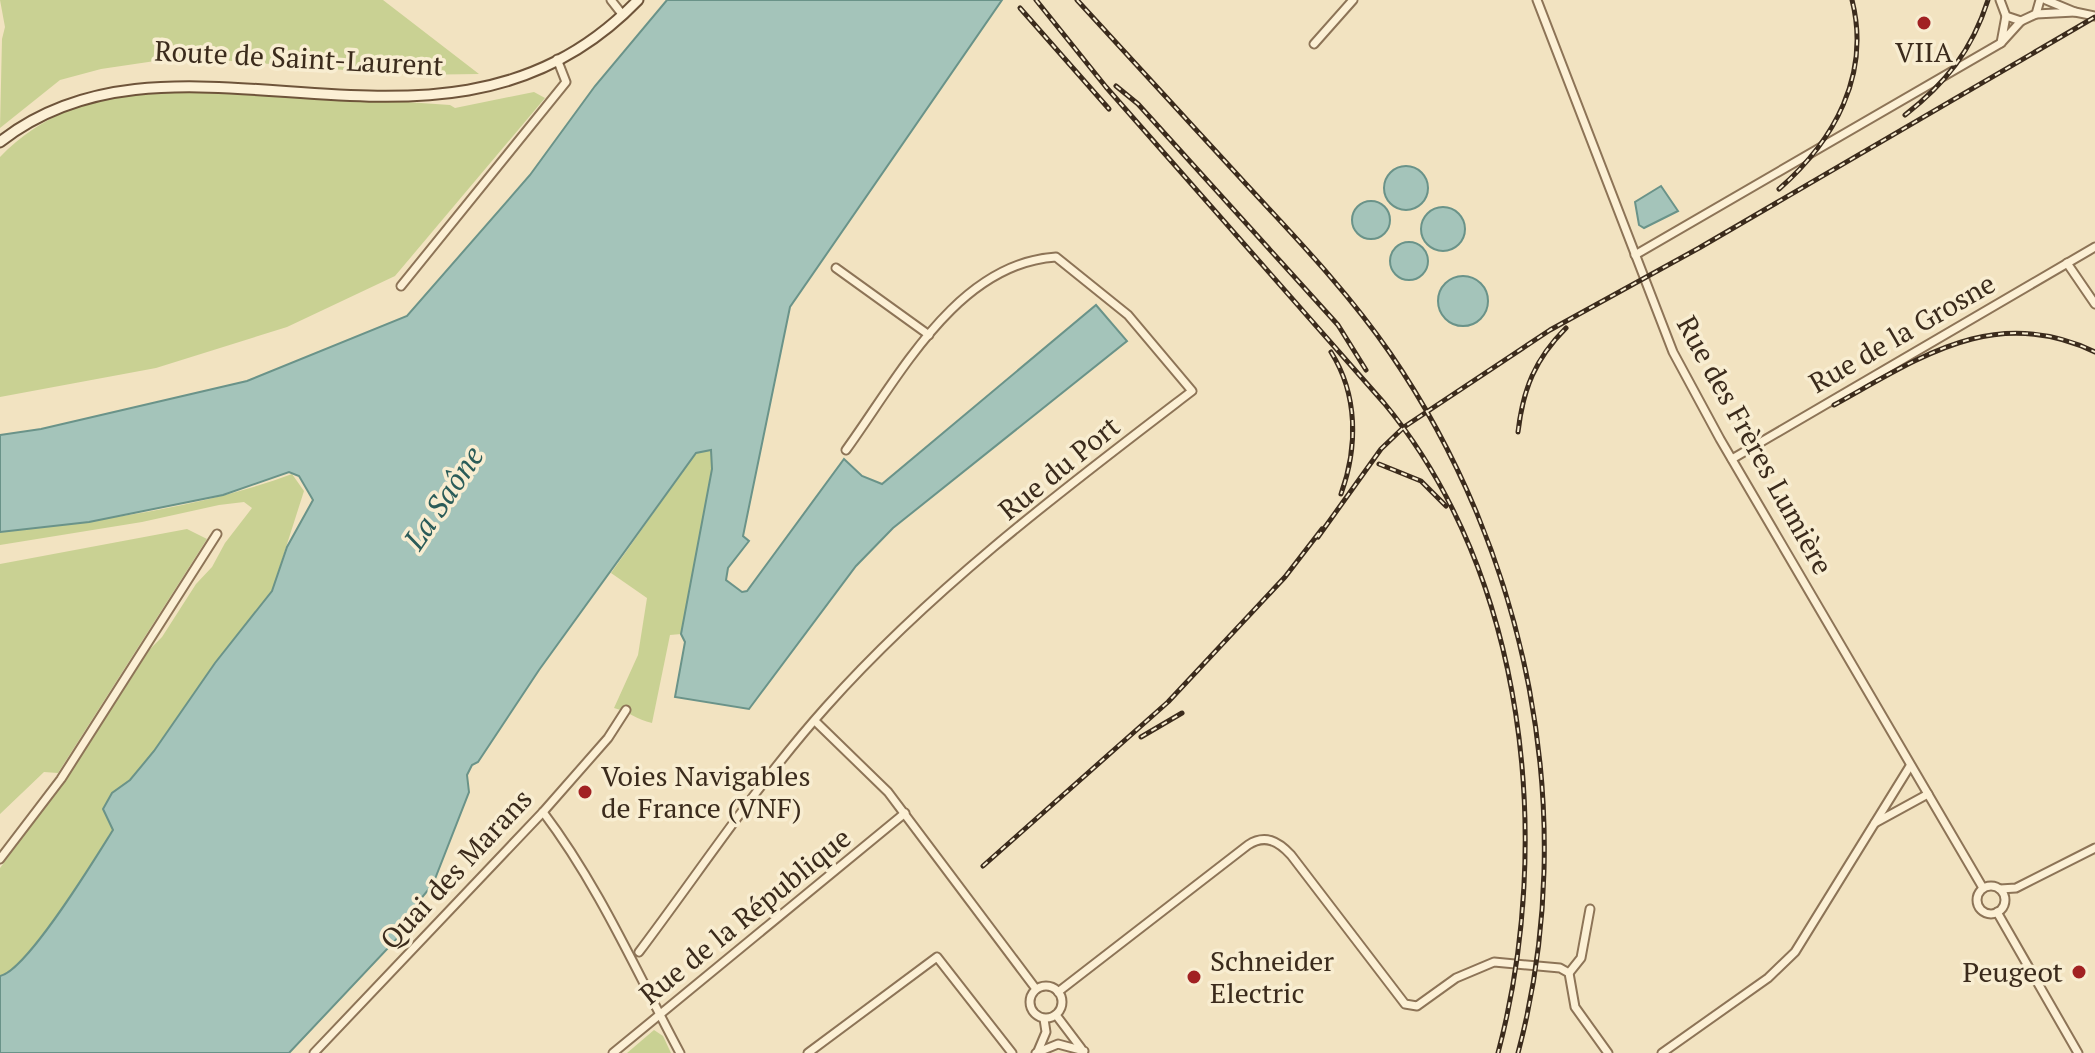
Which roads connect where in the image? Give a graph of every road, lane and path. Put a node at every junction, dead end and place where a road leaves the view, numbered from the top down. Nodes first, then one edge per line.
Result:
1 (611, 0) edge
2 (638, 0) edge
3 (1353, 0) edge
4 (1537, 0) edge
5 (2000, 0) edge
6 (2043, 0) edge
7 (2075, 12) junction
8 (2036, 14) junction
9 (623, 16) junction
10 (2006, 16) junction
11 (2095, 16) edge
12 (2021, 21) junction
13 (2001, 43) junction
14 (1314, 44) dead end
15 (557, 59) junction
16 (320, 82) dead end
17 (76, 90) dead end
18 (0, 142) edge
19 (2095, 247) edge
20 (1635, 255) junction
21 (2067, 263) junction
22 (836, 268) dead end
23 (401, 286) dead end
24 (2095, 304) edge
25 (929, 335) junction
26 (846, 450) dead end
27 (1732, 459) junction
28 (217, 534) dead end
29 (626, 710) dead end
30 (815, 721) junction
31 (1910, 766) junction
32 (1928, 794) junction
33 (543, 812) junction
34 (905, 813) junction
35 (1873, 824) junction
36 (2095, 848) edge
37 (0, 859) edge
38 (1983, 888) junction
39 (2016, 888) junction
40 (2000, 889) junction
41 (2005, 902) junction
42 (1590, 909) dead end
43 (1997, 912) junction
44 (639, 952) dead end
45 (1569, 973) junction
46 (1036, 989) junction
47 (1058, 992) junction
48 (659, 1014) junction
49 (1056, 1015) junction
50 (1044, 1019) junction
51 (1037, 1052) edge
52 (1084, 1052) edge
53 (2075, 1052) edge
54 (314, 1053) edge
55 (613, 1053) edge
56 (680, 1053) edge
57 (808, 1053) edge
58 (1012, 1053) edge
59 (1608, 1053) edge
60 (1662, 1053) edge

1 - 9 street
2 - 9 main road, Route de Saint-Laurent
3 - 14 street
4 - 20 street, Rue des Frères Lumière
5 - 10 street
6 - 7 street
6 - 8 street
7 - 8 street
7 - 11 street
8 - 12 street
9 - 15 main road, Route de Saint-Laurent
10 - 12 street
10 - 13 street
12 - 13 street
13 - 20 street
15 - 16 main road, Route de Saint-Laurent
15 - 23 street
17 - 18 main road
19 - 21 street, Rue de la Grosne
20 - 27 street, Rue des Frères Lumière
21 - 24 street
21 - 27 street, Rue de la Grosne
22 - 25 street
25 - 26 street, Rue du Port
25 - 30 street, Rue du Port
27 - 31 street, Rue des Frères Lumière
28 - 37 street
29 - 33 street, Quai des Marans
30 - 34 street
30 - 44 street, Rue du Port
31 - 32 street, Rue des Frères Lumière
31 - 35 street
32 - 35 street
32 - 38 street, Rue des Frères Lumière
33 - 48 street
33 - 54 street, Quai des Marans
34 - 46 street
34 - 48 street, Rue de la République
35 - 60 street
36 - 39 street
38 - 40 street
38 - 43 street
39 - 40 street
39 - 41 street
40 - 41 street
41 - 43 street
42 - 45 street
43 - 53 street
45 - 47 street
45 - 59 street
46 - 47 street
46 - 50 street
47 - 49 street
48 - 55 street, Rue de la République
48 - 56 street
49 - 50 street
49 - 52 street
50 - 51 street
51 - 52 street
57 - 58 street

